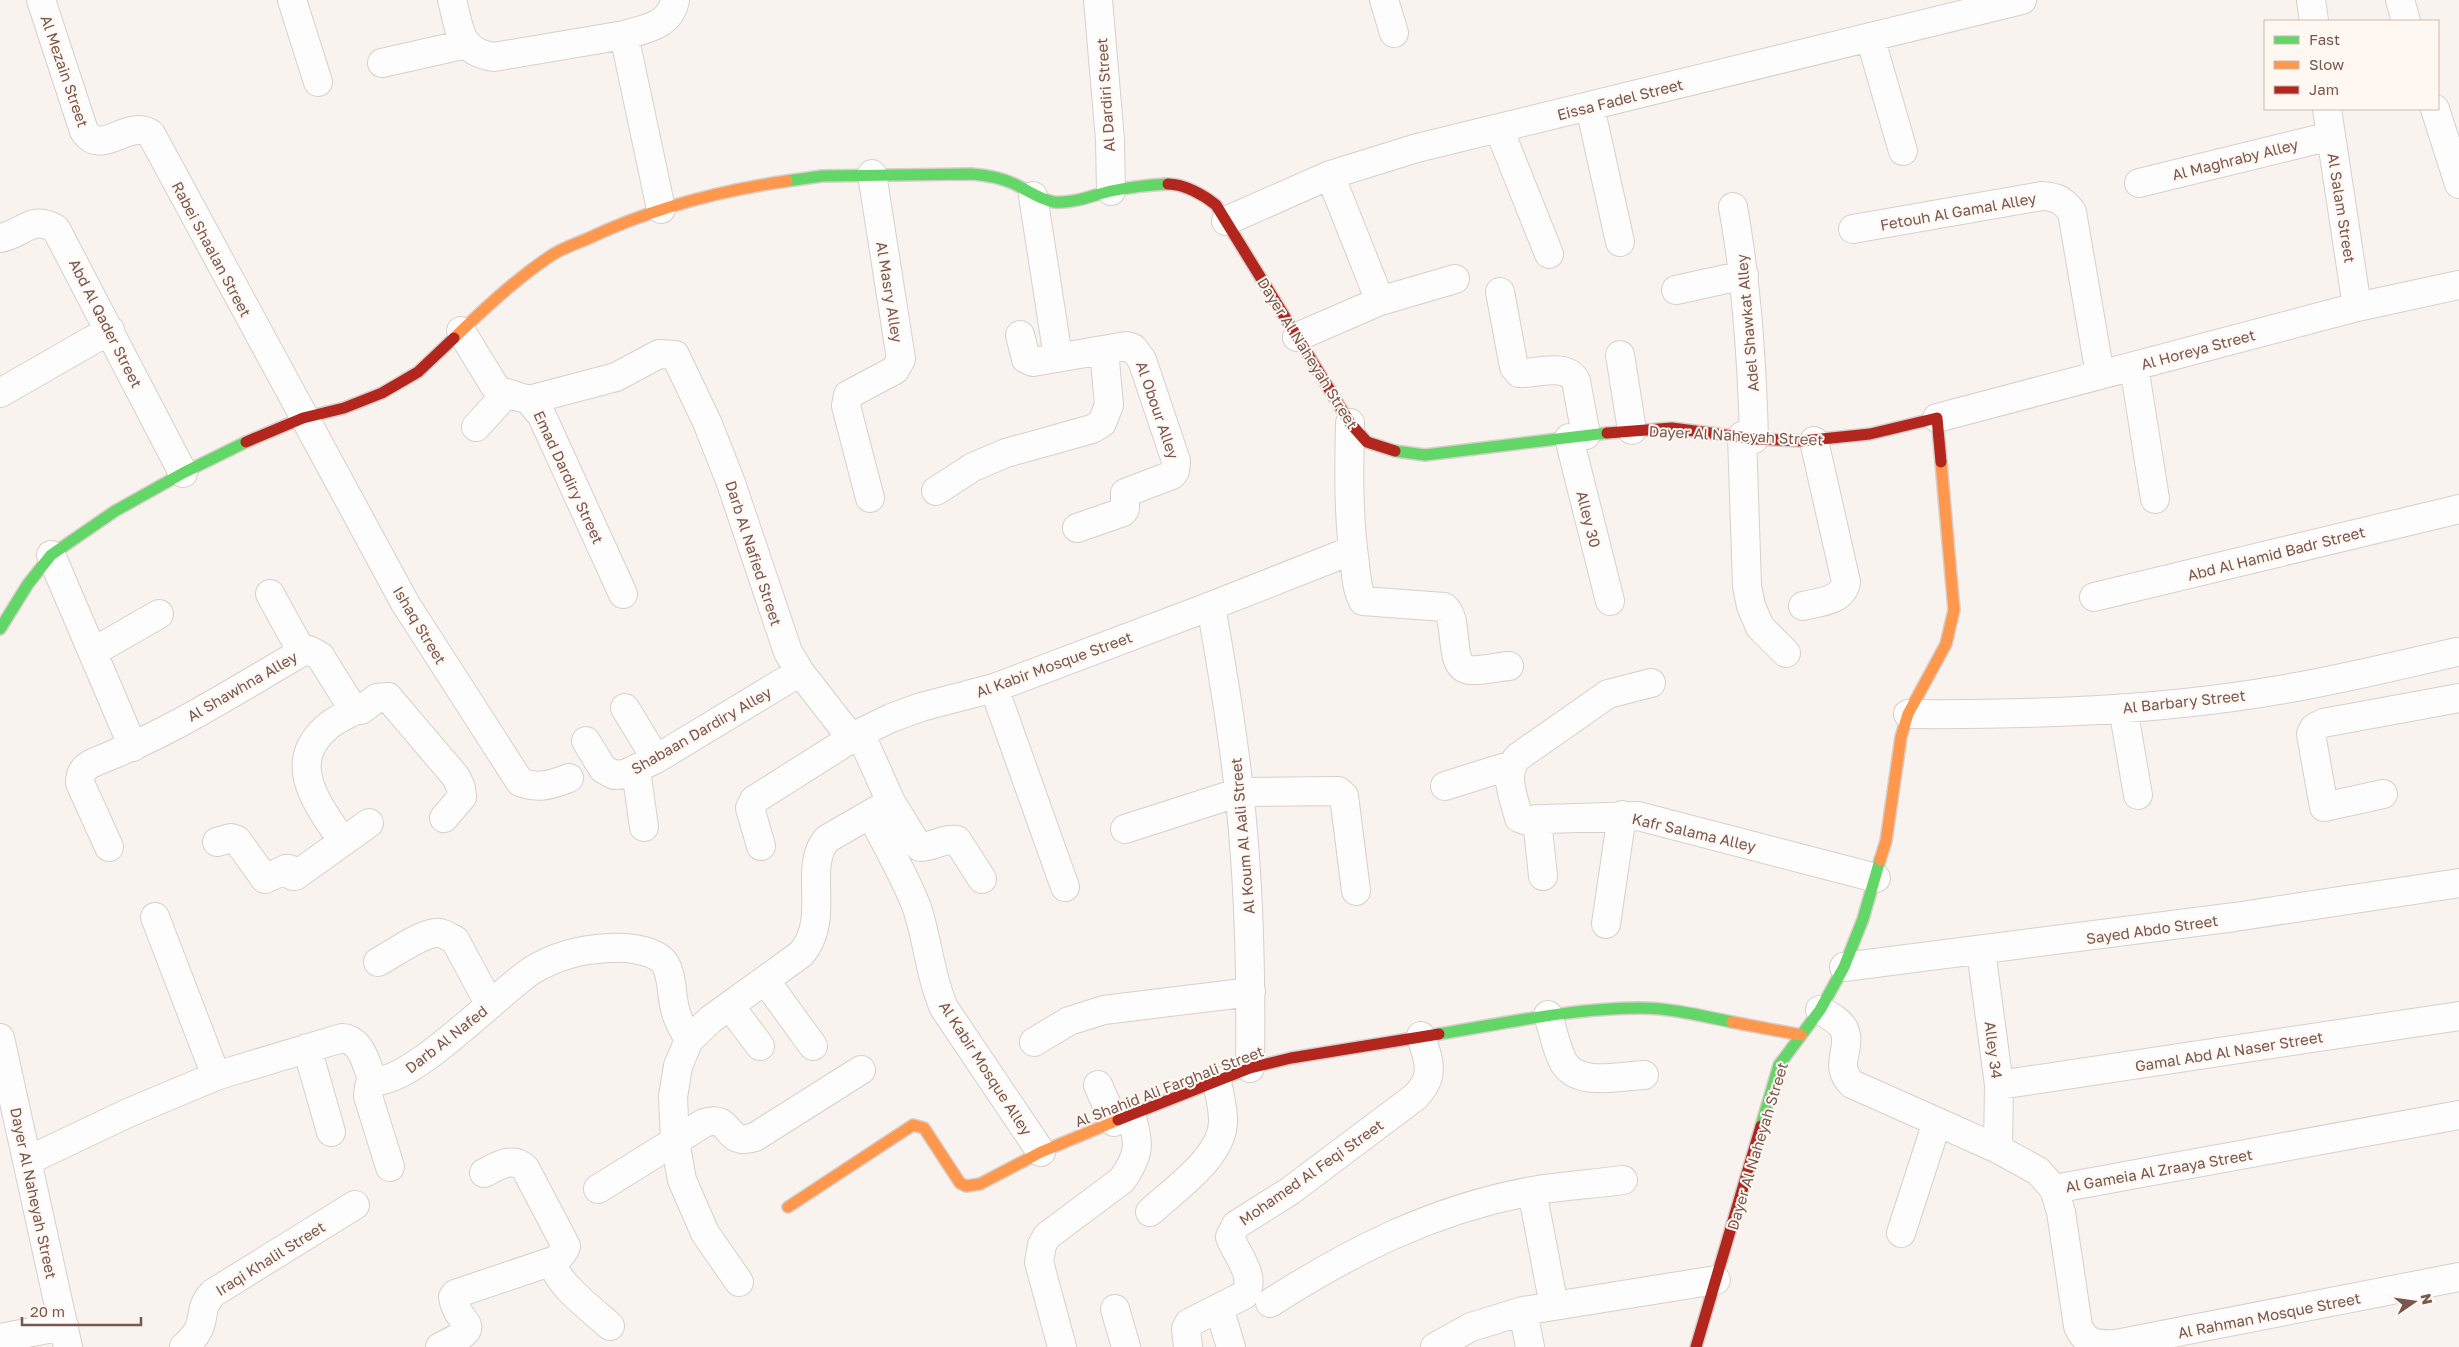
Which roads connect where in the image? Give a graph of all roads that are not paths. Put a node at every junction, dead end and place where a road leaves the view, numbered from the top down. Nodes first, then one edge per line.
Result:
1 (41, 0) edge
2 (292, 0) edge
3 (452, 0) edge
4 (675, 0) edge
5 (1098, 0) edge
6 (1384, 0) edge
7 (2022, 0) edge
8 (2310, 0) edge
9 (2400, 0) edge
10 (2314, 20) edge
11 (2406, 20) edge
12 (1394, 33) dead end
13 (624, 35) junction
14 (1870, 37) junction
15 (466, 44) junction
16 (382, 63) dead end
17 (318, 82) dead end
18 (1590, 106) junction
19 (2327, 110) edge
20 (2435, 110) edge
21 (1499, 129) junction
22 (2331, 136) junction
23 (92, 140) joint
24 (1903, 151) dead end
25 (872, 174) junction
26 (1330, 175) junction
27 (2139, 183) dead end
28 (2459, 184) edge
29 (1112, 191) junction
30 (1033, 196) junction
31 (1733, 207) dead end
32 (661, 209) junction
33 (1226, 220) junction
34 (1853, 230) dead end
35 (0, 238) edge
36 (1620, 242) dead end
37 (1549, 254) dead end
38 (1744, 274) junction
39 (1455, 278) dead end
40 (2459, 285) edge
41 (1676, 290) dead end
42 (1500, 292) dead end
43 (1380, 301) junction
44 (2357, 307) junction
45 (110, 330) junction
46 (462, 331) junction
47 (1020, 335) dead end
48 (1297, 337) junction
49 (1104, 350) junction
50 (1620, 356) dead end
51 (1058, 357) junction
52 (2134, 366) junction
53 (2100, 375) junction
54 (0, 394) edge
55 (517, 397) junction
56 (303, 418) junction
57 (1937, 418) junction
58 (1350, 423) junction
59 (476, 427) dead end
60 (1632, 430) junction
61 (1577, 437) junction
62 (1748, 438) junction
63 (1814, 441) junction
64 (183, 473) junction
65 (936, 491) dead end
66 (870, 498) dead end
67 (2156, 499) dead end
68 (2459, 509) edge
69 (1077, 528) dead end
70 (1353, 550) junction
71 (51, 555) junction
72 (270, 594) dead end
73 (624, 594) dead end
74 (2094, 598) dead end
75 (1610, 601) dead end
76 (1212, 606) junction
77 (1803, 606) dead end
78 (160, 614) dead end
79 (0, 629) edge
80 (93, 652) junction
81 (302, 652) junction
82 (2456, 652) dead end
83 (1786, 653) dead end
84 (1509, 666) dead end
85 (800, 672) junction
86 (1651, 683) dead end
87 (994, 688) junction
88 (2459, 698) edge
89 (625, 708) dead end
90 (2123, 708) junction
91 (356, 710) junction
92 (1908, 714) junction
93 (856, 736) junction
94 (586, 741) dead end
95 (133, 747) junction
96 (646, 765) junction
97 (1512, 765) junction
98 (569, 778) dead end
99 (1445, 786) dead end
100 (1240, 792) junction
101 (2383, 794) dead end
102 (2138, 796) dead end
103 (881, 808) junction
104 (1622, 815) junction
105 (444, 818) dead end
106 (1537, 819) junction
107 (369, 823) dead end
108 (644, 827) dead end
109 (1125, 829) dead end
110 (217, 842) dead end
111 (343, 842) junction
112 (761, 846) dead end
113 (110, 847) dead end
114 (1543, 876) dead end
115 (1876, 878) junction
116 (982, 879) dead end
117 (2459, 883) edge
118 (1065, 887) dead end
119 (1356, 891) dead end
120 (155, 917) dead end
121 (1606, 924) dead end
122 (1982, 951) junction
123 (378, 962) dead end
124 (1844, 967) junction
125 (765, 980) junction
126 (1250, 992) junction
127 (490, 1005) junction
128 (730, 1006) junction
129 (1820, 1010) junction
130 (1548, 1015) junction
131 (2459, 1016) edge
132 (1801, 1035) junction
133 (1421, 1036) junction
134 (0, 1038) edge
135 (689, 1040) junction
136 (1034, 1042) dead end
137 (760, 1046) dead end
138 (813, 1046) dead end
139 (307, 1048) junction
140 (1250, 1068) junction
141 (861, 1070) dead end
142 (1644, 1075) dead end
143 (216, 1076) junction
144 (375, 1080) junction
145 (1216, 1081) junction
146 (1098, 1085) dead end
147 (1999, 1085) junction
148 (2459, 1115) edge
149 (1123, 1119) junction
150 (9, 1121) edge
151 (1937, 1122) junction
152 (331, 1132) dead end
153 (675, 1141) junction
154 (1998, 1149) junction
155 (1042, 1152) junction
156 (27, 1161) junction
157 (390, 1167) dead end
158 (484, 1173) dead end
159 (1623, 1180) dead end
160 (2054, 1188) junction
161 (598, 1189) dead end
162 (1532, 1191) junction
163 (354, 1205) dead end
164 (788, 1207) dead end
165 (1150, 1212) dead end
166 (1901, 1233) dead end
167 (556, 1260) junction
168 (2459, 1278) edge
169 (1716, 1280) junction
170 (739, 1282) dead end
171 (1270, 1303) dead end
172 (1554, 1306) junction
173 (1115, 1308) dead end
174 (1219, 1308) junction
175 (1523, 1311) junction
176 (610, 1326) dead end
177 (66, 1337) edge
178 (0, 1338) edge
179 (1698, 1346) edge
180 (184, 1347) edge
181 (440, 1347) edge
182 (1062, 1347) edge
183 (1126, 1347) edge
184 (1188, 1347) edge
185 (1231, 1347) edge
186 (1435, 1347) edge
187 (1530, 1347) edge

1 - 23 street, Al Mezain Street
2 - 17 street
3 - 15 street
4 - 13 street
5 - 29 street, Al Dardiri Street
6 - 12 street
7 - 14 street, Eissa Fadel Street
8 - 10 street
9 - 11 street
13 - 15 street
13 - 32 street
14 - 18 street, Eissa Fadel Street
14 - 24 street
15 - 16 street
18 - 21 street, Eissa Fadel Street
18 - 36 street
19 - 22 street, Al Salam Street
20 - 28 street
21 - 26 street, Eissa Fadel Street
21 - 37 street
22 - 27 street, Al Maghraby Alley
22 - 44 street, Al Salam Street
23 - 56 street, Rabei Shaalan Street
25 - 30 street, Dayer Al Naheyah Street
25 - 32 street, Dayer Al Naheyah Street
25 - 66 street, Al Masry Alley
26 - 33 street, Eissa Fadel Street
26 - 43 street
29 - 30 street, Dayer Al Naheyah Street
29 - 33 street, Dayer Al Naheyah Street
30 - 51 street
31 - 38 street, Adel Shawkat Alley
32 - 46 street, Dayer Al Naheyah Street
33 - 48 street, Dayer Al Naheyah Street
34 - 53 street, Fetouh Al Gamal Alley
35 - 45 street, Abd Al Qader Street
38 - 41 street
38 - 62 street, Adel Shawkat Alley
39 - 43 street
40 - 44 street, Al Horeya Street
42 - 61 street, Alley 30
43 - 48 street
44 - 52 street, Al Horeya Street
45 - 54 street
45 - 64 street, Abd Al Qader Street
46 - 55 street, Emad Dardiry Street
46 - 56 street, Dayer Al Naheyah Street
47 - 51 street, Al Obour Alley
48 - 58 street, Dayer Al Naheyah Street
49 - 51 street, Al Obour Alley
49 - 65 street
49 - 69 street, Al Obour Alley
50 - 60 street
52 - 53 street, Al Horeya Street
52 - 67 street
53 - 57 street, Al Horeya Street
55 - 59 street
55 - 73 street, Emad Dardiry Street
55 - 85 street, Darb Al Nafied Street
56 - 64 street, Dayer Al Naheyah Street
56 - 98 street, Ishaq Street
57 - 63 street, Dayer Al Naheyah Street
57 - 92 street, Dayer Al Naheyah Street
58 - 61 street, Dayer Al Naheyah Street
58 - 70 street
60 - 61 street, Dayer Al Naheyah Street
60 - 62 street, Dayer Al Naheyah Street
61 - 75 street, Alley 30
62 - 63 street, Dayer Al Naheyah Street
62 - 83 street, Adel Shawkat Alley
63 - 77 street
64 - 71 street, Dayer Al Naheyah Street
68 - 74 street, Abd Al Hamid Badr Street
70 - 76 street, Al Kabir Mosque Street
70 - 84 street
71 - 79 street, Dayer Al Naheyah Street
71 - 80 street
72 - 81 street
76 - 87 street, Al Kabir Mosque Street
76 - 100 street, Al Koum Al Aali Street
78 - 80 street
80 - 95 street
81 - 91 street, Al Shawhna Alley
81 - 95 street, Al Shawhna Alley
82 - 90 street, Al Barbary Street
85 - 93 street, Darb Al Nafied Street
85 - 96 street, Shabaan Dardiry Alley
86 - 97 street
87 - 93 street, Al Kabir Mosque Street
87 - 118 street
88 - 101 street
89 - 96 street
90 - 92 street, Al Barbary Street
90 - 102 street
91 - 105 street
91 - 111 street
92 - 115 street, Dayer Al Naheyah Street
93 - 103 street, Darb Al Nafied Street
93 - 112 street, Al Kabir Mosque Street
94 - 96 street, Shabaan Dardiry Alley
95 - 113 street, Al Shawhna Alley
96 - 108 street
97 - 99 street
97 - 106 street, Kafr Salama Alley
100 - 109 street
100 - 119 street
100 - 126 street, Al Koum Al Aali Street
103 - 116 street
103 - 125 street
103 - 155 street, Al Kabir Mosque Alley
104 - 106 street, Kafr Salama Alley
104 - 115 street, Kafr Salama Alley
104 - 121 street
106 - 114 street
107 - 111 street
110 - 111 street
115 - 124 street, Dayer Al Naheyah Street
117 - 122 street, Sayed Abdo Street
120 - 143 street
122 - 124 street, Sayed Abdo Street
122 - 147 street, Alley 34
123 - 127 street
124 - 129 street, Dayer Al Naheyah Street
125 - 128 street
125 - 138 street
126 - 136 street
126 - 140 street, Al Koum Al Aali Street
127 - 135 street, Darb Al Nafed
127 - 144 street, Darb Al Nafed
128 - 135 street
128 - 137 street
129 - 132 street, Dayer Al Naheyah Street
129 - 151 street, Al Gameia Al Zraaya Street
130 - 132 street, Al Shahid Ali Farghali Street
130 - 133 street, Al Shahid Ali Farghali Street
130 - 142 street
131 - 147 street, Gamal Abd Al Naser Street
132 - 169 street, Dayer Al Naheyah Street
133 - 140 street, Al Shahid Ali Farghali Street
133 - 174 street, Mohamed Al Feqi Street
134 - 150 street, Dayer Al Naheyah Street
135 - 153 street
139 - 143 street
139 - 144 street
139 - 152 street
140 - 145 street, Al Shahid Ali Farghali Street
141 - 153 street
143 - 156 street
144 - 157 street
145 - 149 street, Al Shahid Ali Farghali Street
145 - 165 street
146 - 149 street
147 - 154 street, Alley 34
148 - 160 street, Al Gameia Al Zraaya Street
149 - 155 street, Al Shahid Ali Farghali Street
149 - 182 street
150 - 156 street, Dayer Al Naheyah Street
151 - 154 street, Al Gameia Al Zraaya Street
151 - 166 street
153 - 161 street
153 - 170 street
154 - 160 street, Al Gameia Al Zraaya Street
155 - 164 street, Al Shahid Ali Farghali Street
156 - 177 street, Dayer Al Naheyah Street
158 - 167 street
159 - 162 street
160 - 168 street, Al Rahman Mosque Street
162 - 171 street
162 - 172 street
163 - 180 street, Iraqi Khalil Street
167 - 176 street
167 - 181 street
169 - 172 street
169 - 179 street, Dayer Al Naheyah Street
172 - 175 street
173 - 183 street
174 - 184 street, Mohamed Al Feqi Street
174 - 185 street
175 - 186 street
175 - 187 street
177 - 178 street

